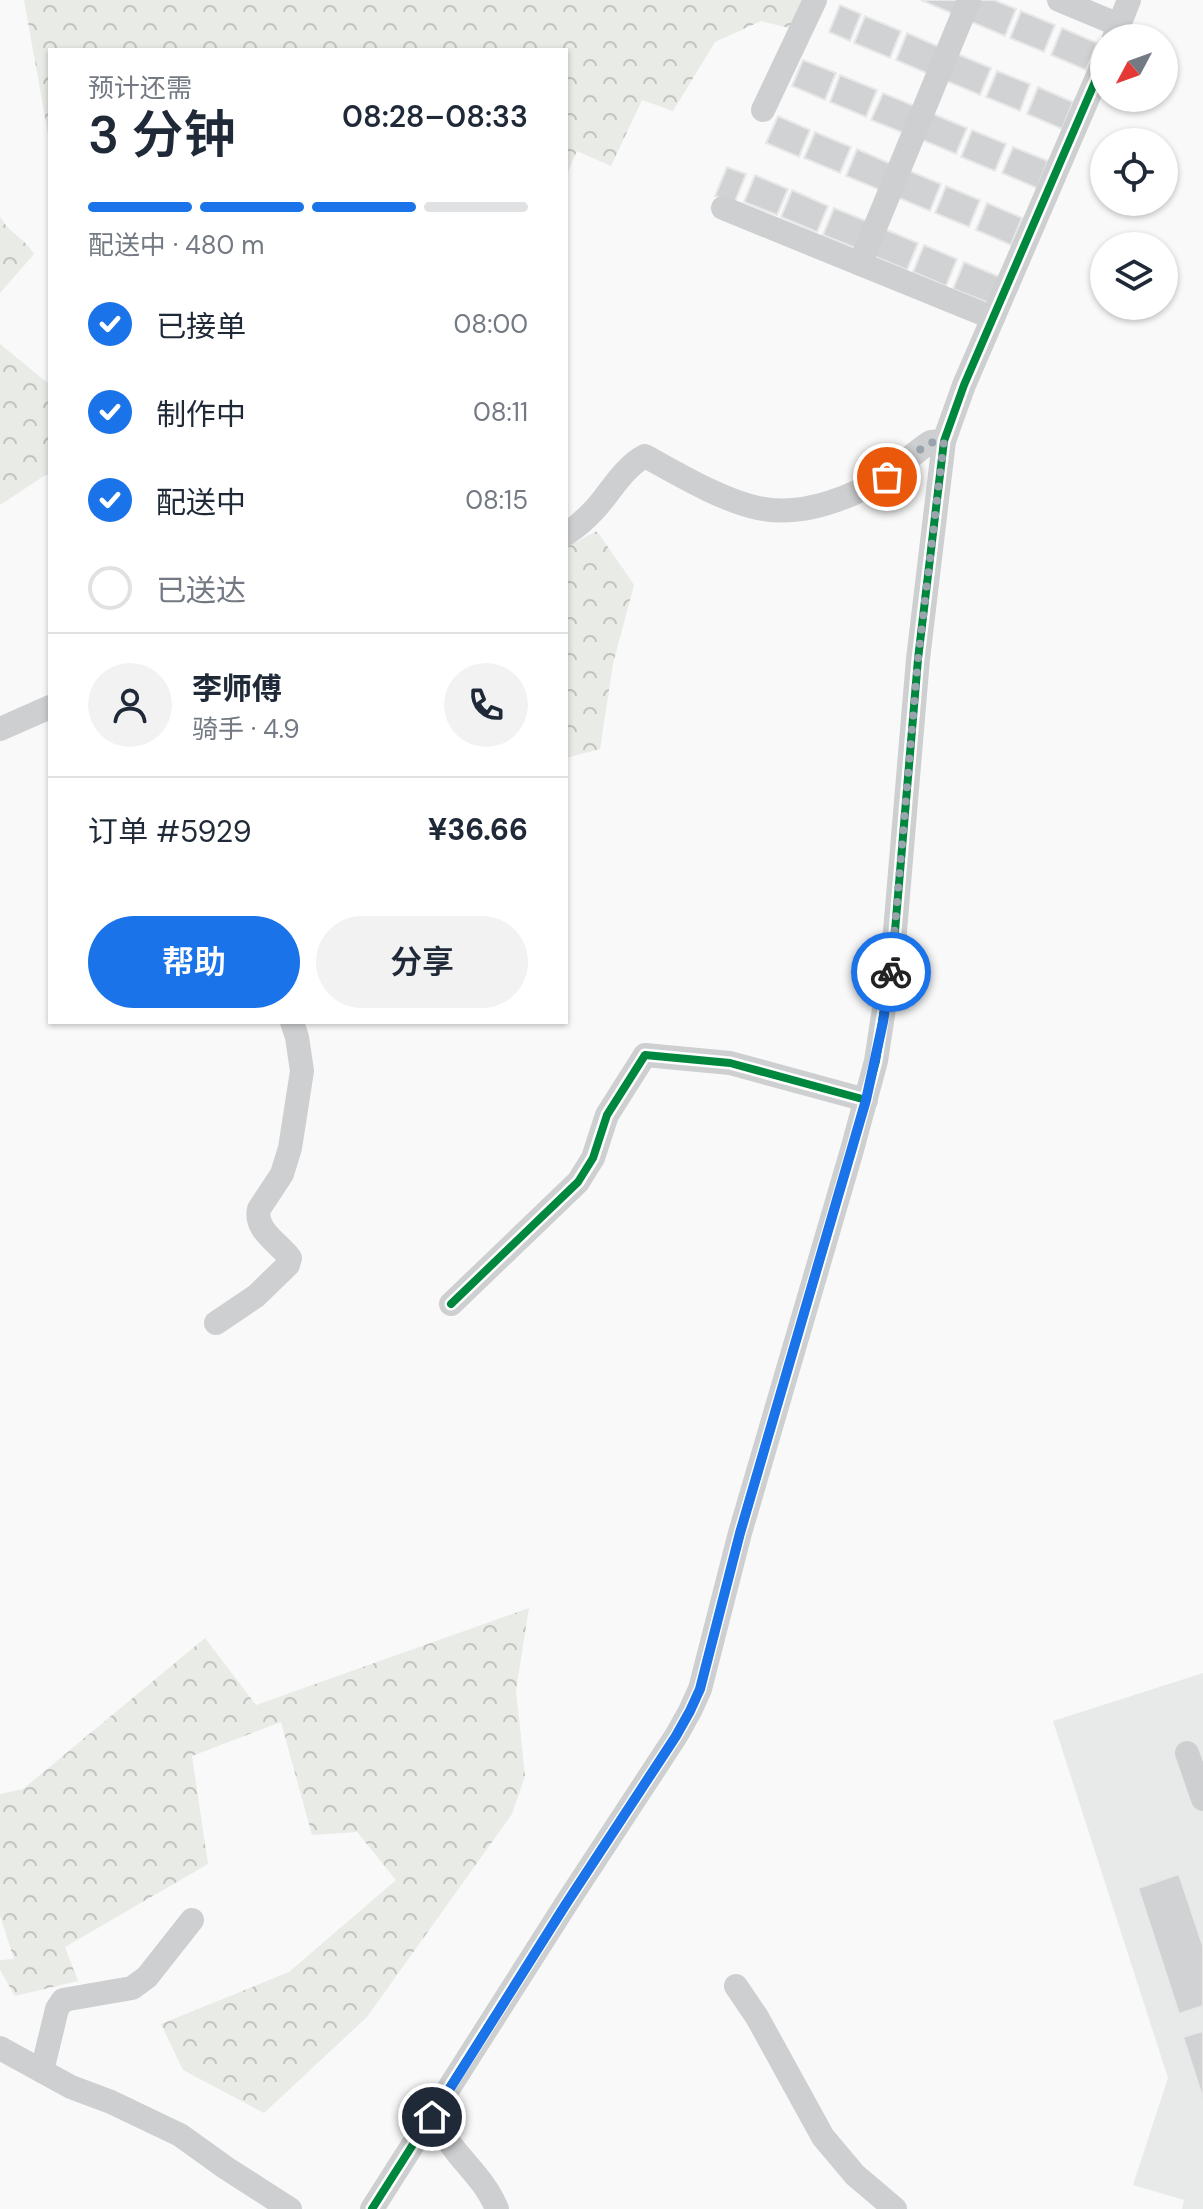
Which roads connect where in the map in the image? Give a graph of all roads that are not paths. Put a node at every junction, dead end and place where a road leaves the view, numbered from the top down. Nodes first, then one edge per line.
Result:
1 (815, 0) edge
2 (969, 0) edge
3 (1059, 0) edge
4 (1129, 0) edge
5 (1103, 24) edge
6 (1119, 24) edge
7 (1090, 93) edge
8 (763, 110) dead end
9 (723, 208) dead end
10 (860, 264) junction
11 (993, 318) junction
12 (944, 441) junction
13 (568, 532) edge
14 (48, 708) edge
15 (0, 729) edge
16 (293, 1024) edge
17 (866, 1100) junction
18 (451, 1304) dead end
19 (216, 1323) dead end
20 (1187, 1753) dead end
21 (1203, 1799) edge
22 (192, 1920) dead end
23 (736, 1986) dead end
24 (0, 2048) edge
25 (42, 2071) junction
26 (432, 2117) junction
27 (290, 2209) edge
28 (372, 2209) edge
29 (497, 2209) edge
30 (895, 2209) edge

1 - 8 street
2 - 10 street
3 - 5 street
4 - 6 street
7 - 11 street
9 - 10 street
10 - 11 street
11 - 12 street
12 - 13 street
12 - 17 street
14 - 15 street
16 - 19 street
17 - 18 street
17 - 26 street
20 - 21 street
22 - 25 street
23 - 30 street
24 - 25 street
25 - 27 street
26 - 28 street
26 - 29 street

